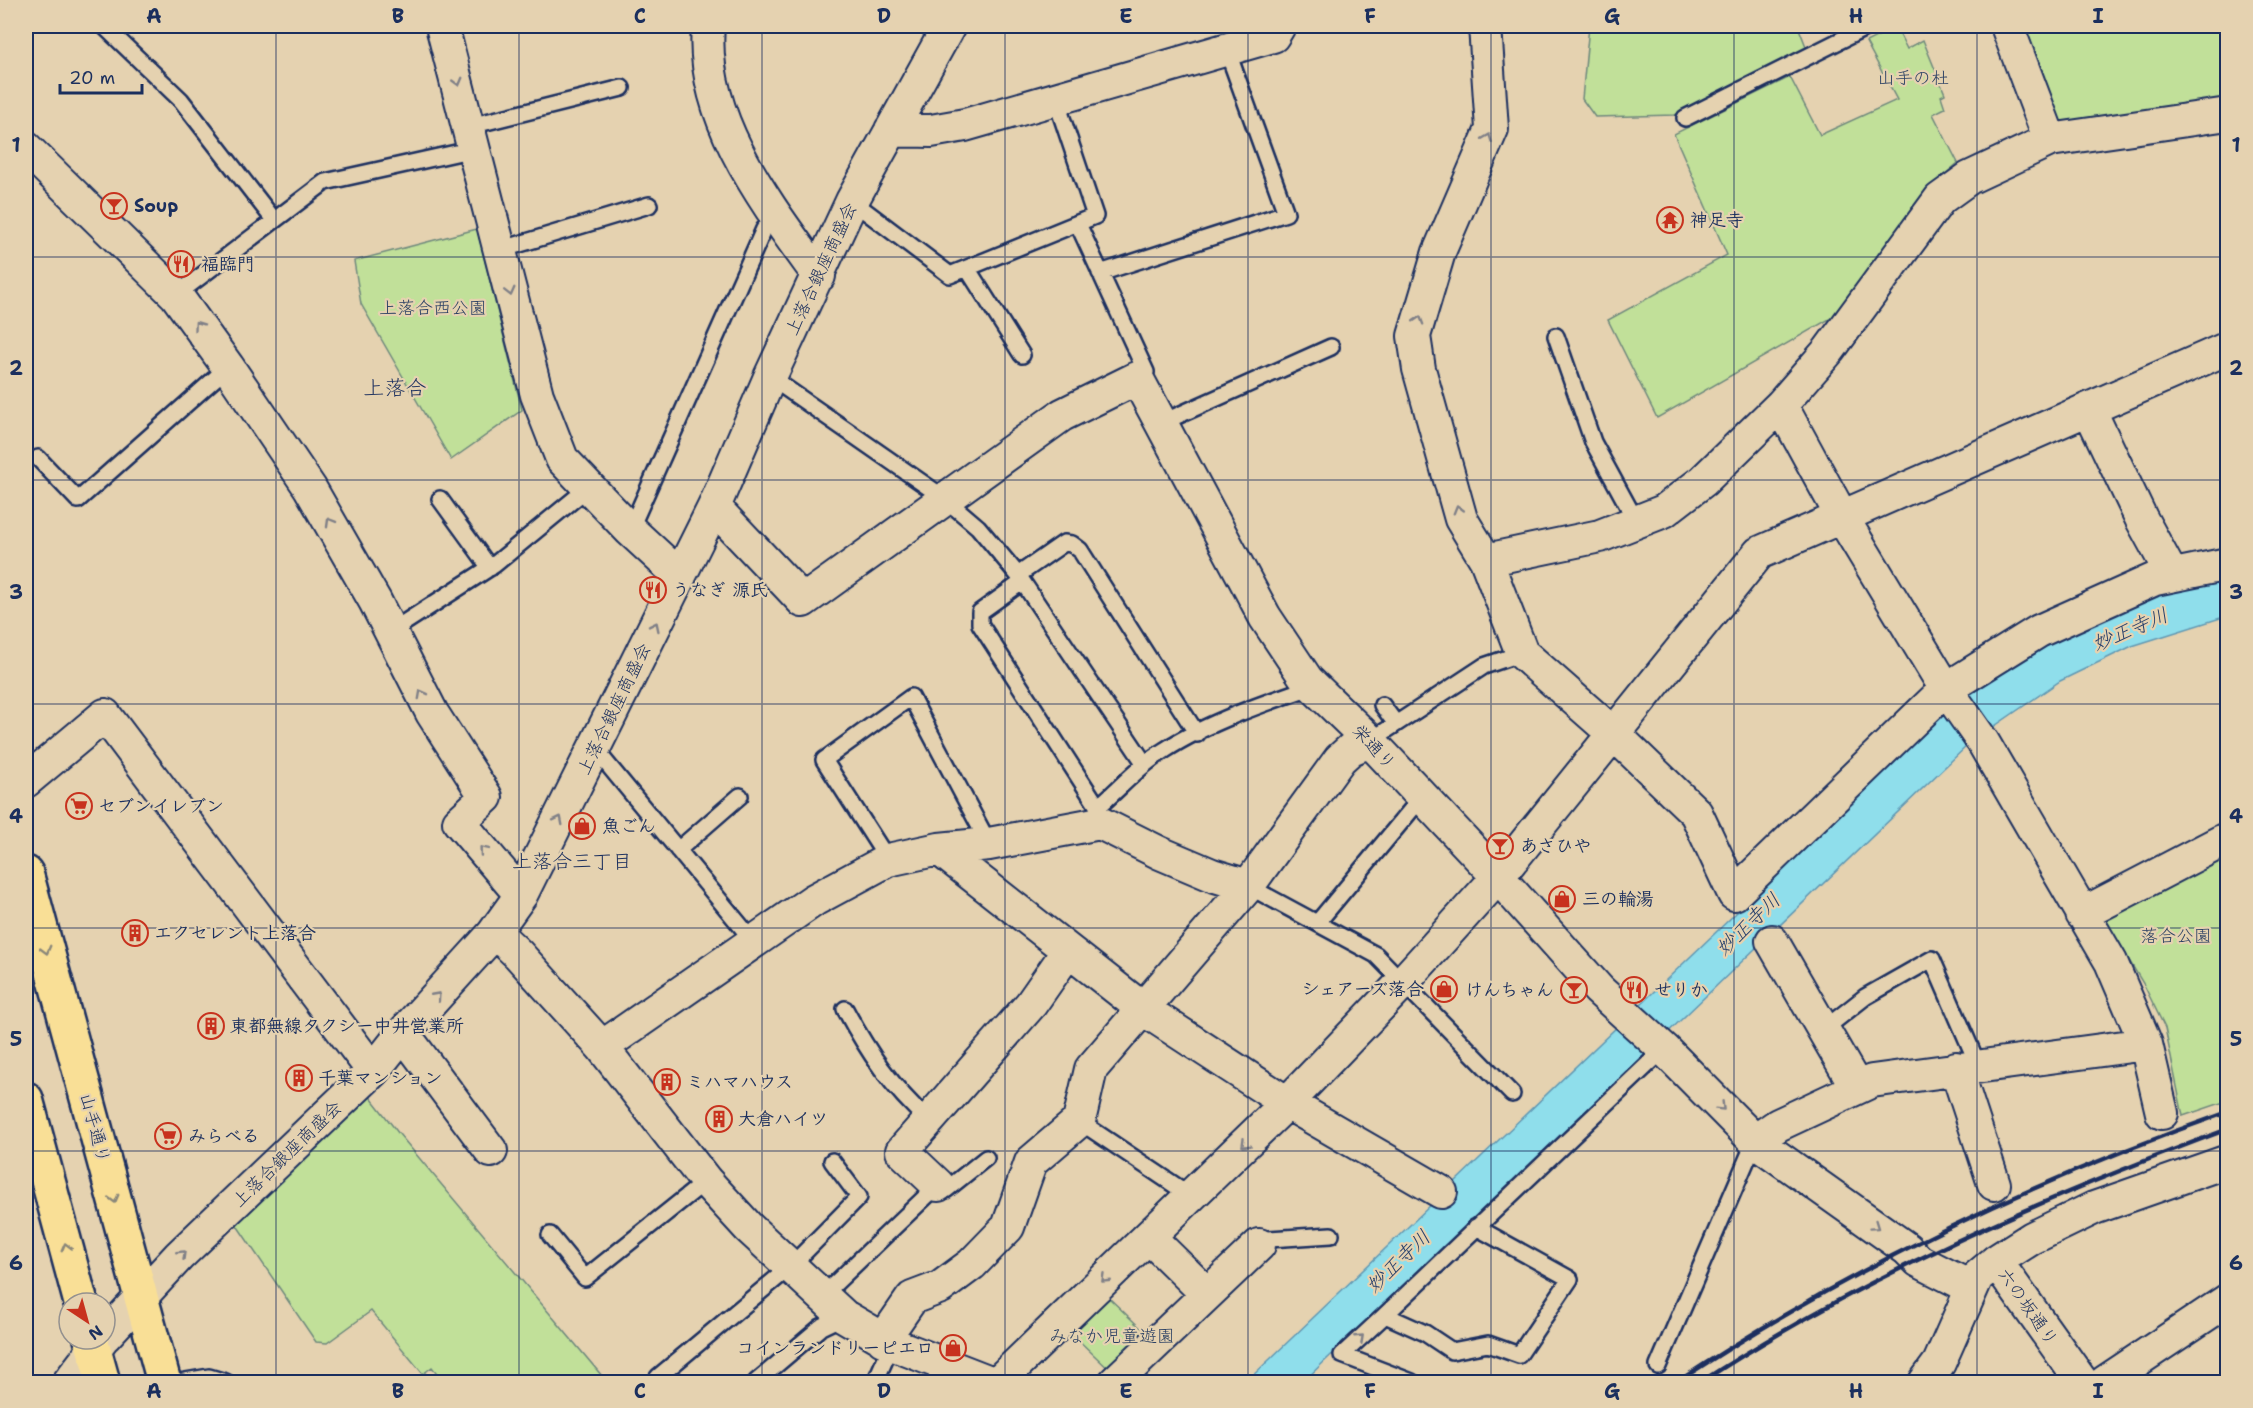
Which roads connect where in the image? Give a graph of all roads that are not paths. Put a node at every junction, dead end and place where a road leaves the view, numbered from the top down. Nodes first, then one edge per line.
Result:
1 (104, 26) edge
2 (442, 26) edge
3 (708, 26) edge
4 (949, 26) edge
5 (1279, 26) edge
6 (1485, 26) edge
7 (1869, 26) edge
8 (2007, 26) edge
9 (1227, 50) junction
10 (622, 88) dead end
11 (1054, 97) junction
12 (2228, 114) edge
13 (1685, 118) dead end
14 (891, 130) junction
15 (472, 137) junction
16 (2050, 140) junction
17 (26, 148) edge
18 (852, 201) junction
19 (649, 205) dead end
20 (274, 220) junction
21 (779, 220) junction
22 (1078, 224) junction
23 (500, 250) junction
24 (967, 268) junction
25 (1100, 273) junction
26 (819, 276) junction
27 (176, 295) junction
28 (1556, 336) dead end
29 (1331, 347) dead end
30 (2228, 348) edge
31 (1022, 355) dead end
32 (228, 366) junction
33 (770, 377) junction
34 (1137, 378) junction
35 (1780, 405) junction
36 (2089, 409) junction
37 (1161, 423) junction
38 (38, 458) dead end
39 (589, 487) junction
40 (944, 498) junction
41 (440, 499) dead end
42 (714, 507) junction
43 (1842, 517) junction
44 (1636, 521) junction
45 (630, 530) junction
46 (1486, 560) junction
47 (2228, 564) edge
48 (489, 568) junction
49 (2172, 575) junction
50 (680, 576) junction
51 (1020, 578) junction
52 (390, 632) junction
53 (1522, 653) junction
54 (1314, 686) junction
55 (1949, 694) junction
56 (1383, 705) dead end
57 (1396, 724) junction
58 (1197, 734) junction
59 (1615, 735) junction
60 (1370, 741) junction
61 (595, 749) junction
62 (1145, 764) junction
63 (26, 781) edge
64 (740, 796) dead end
65 (1421, 798) junction
66 (1097, 816) junction
67 (2228, 838) edge
68 (989, 844) junction
69 (939, 849) junction
70 (678, 850) junction
71 (888, 860) junction
72 (26, 873) edge
73 (1498, 877) junction
74 (1248, 886) junction
75 (521, 895) junction
76 (2082, 914) junction
77 (1318, 922) junction
78 (493, 934) junction
79 (1772, 941) dead end
80 (754, 942) junction
81 (1068, 951) junction
82 (1404, 981) junction
83 (1143, 1009) junction
84 (846, 1010) dead end
85 (1823, 1030) junction
86 (403, 1033) junction
87 (2146, 1044) junction
88 (602, 1047) junction
89 (1667, 1053) junction
90 (1967, 1066) junction
91 (373, 1071) junction
92 (1857, 1088) junction
93 (1512, 1094) dead end
94 (26, 1099) edge
95 (1287, 1103) junction
96 (2162, 1113) dead end
97 (929, 1121) junction
98 (1079, 1121) junction
99 (1755, 1141) junction
100 (491, 1151) dead end
101 (986, 1158) dead end
102 (832, 1161) dead end
103 (2228, 1161) edge
104 (706, 1181) junction
105 (1994, 1184) dead end
106 (939, 1185) junction
107 (1441, 1192) dead end
108 (1191, 1196) junction
109 (1476, 1227) junction
110 (550, 1235) dead end
111 (1331, 1235) dead end
112 (1149, 1237) junction
113 (1259, 1245) joint
114 (1996, 1261) junction
115 (790, 1267) junction
116 (1972, 1288) junction
117 (78, 1291) edge
118 (1207, 1294) junction
119 (140, 1295) junction
120 (2228, 1300) edge
121 (833, 1306) junction
122 (1385, 1315) junction
123 (117, 1320) edge
124 (888, 1342) junction
125 (91, 1351) edge
126 (99, 1351) edge
127 (1658, 1366) dead end
128 (658, 1377) dead end
129 (69, 1383) edge
130 (103, 1383) edge
131 (164, 1383) edge
132 (179, 1383) edge
133 (226, 1383) edge
134 (756, 1383) edge
135 (875, 1383) edge
136 (990, 1383) edge
137 (998, 1383) edge
138 (1114, 1383) edge
139 (1412, 1383) edge
140 (1925, 1383) edge
141 (2082, 1383) edge
142 (2104, 1383) edge

1 - 20 lane
2 -> 15 street
3 - 21 street
4 - 14 street, 上落合銀座商盛会
5 - 9 street
46 -> 6 street
7 - 13 lane
8 - 16 street
9 - 11 street
9 - 25 lane
10 - 15 lane
11 - 14 street
11 - 22 lane
12 - 16 street
14 - 18 street, 上落合銀座商盛会
15 - 20 lane
15 - 23 street
16 - 35 street
17 - 27 street
18 - 24 lane
18 - 26 street, 上落合銀座商盛会
19 - 23 lane
20 - 27 lane
21 - 26 street
21 - 45 lane
22 - 24 lane
22 - 25 lane
23 -> 39 street
24 - 31 lane
25 - 34 lane
26 - 33 street, 上落合銀座商盛会
32 -> 27 street
28 - 44 lane
29 - 37 lane
30 - 36 street
32 - 38 lane
52 -> 32 street
33 - 40 lane
33 - 42 street, 上落合銀座商盛会
34 - 37 street, 栄通り
34 - 40 street
35 - 43 street
35 - 44 street
36 - 43 street
36 - 49 street
37 - 54 street, 栄通り
39 - 45 street
39 - 48 lane
40 - 42 street
40 - 51 lane
41 - 48 lane
42 - 50 street, 上落合銀座商盛会
43 - 55 street
43 - 59 street
44 - 46 street
45 - 50 street
46 - 53 street
47 - 49 street
48 - 52 lane
49 - 55 street
61 -> 50 street, 上落合銀座商盛会
51 - 58 lane
51 - 62 lane
51 - 66 lane
75 -> 52 street
53 - 57 lane
53 - 59 street
54 - 58 lane
54 - 60 street, 栄通り
55 - 59 street
55 - 76 street
56 - 57 lane
57 - 60 lane
58 - 62 lane
59 - 73 street
60 - 65 street, 栄通り
60 - 74 street
61 - 70 lane
75 -> 61 street, 上落合銀座商盛会
62 - 66 lane
63 - 91 street
64 - 70 lane
65 - 73 street, 栄通り
65 - 77 lane
66 - 68 street
66 - 74 street
67 - 76 street
68 - 69 street
68 - 71 lane
69 - 71 street
69 - 81 street
70 - 80 lane
71 - 80 street
72 -> 119 main road, 山手通り
73 - 82 street
73 - 89 street, 栄通り
74 - 77 lane
74 - 83 street
75 - 78 street, 上落合銀座商盛会
76 - 87 street
77 - 82 lane
86 -> 78 street, 上落合銀座商盛会
78 - 88 street
79 - 85 street
80 - 88 street
81 - 83 street
81 - 97 street
82 - 93 lane
82 - 95 street
83 - 95 street
83 - 98 street
84 - 97 lane
85 - 90 lane
85 - 92 street
86 - 91 street, 上落合銀座商盛会
86 - 100 street
87 - 90 street
87 - 96 street
88 - 104 street
89 -> 99 street, 栄通り
89 - 109 lane
90 - 92 street
90 - 105 street
119 -> 91 street, 上落合銀座商盛会
92 - 99 street
117 -> 94 main road
95 - 107 street
95 -> 108 street
97 - 106 street
98 - 108 lane
98 - 124 street
99 -> 116 street, 栄通り
99 - 127 lane
101 - 106 lane
102 - 115 lane
103 - 114 street
104 - 110 lane
104 - 115 street
106 - 121 lane
108 - 112 street
109 - 122 lane
109 - 122 lane
111 - 113 lane
112 - 118 street
112 -> 137 street
113 - 118 street
114 - 116 street
114 - 141 street, 六の坂通り
115 - 121 street
115 - 128 lane
116 - 140 street
118 - 138 street
119 - 123 street, 上落合銀座商盛会
119 - 131 main road, 山手通り
120 - 142 street
121 - 124 street
121 - 134 lane
139 -> 122 lane
124 - 135 lane
124 - 136 street
125 - 129 street, 上落合銀座商盛会
126 - 130 main road
132 - 133 lane

